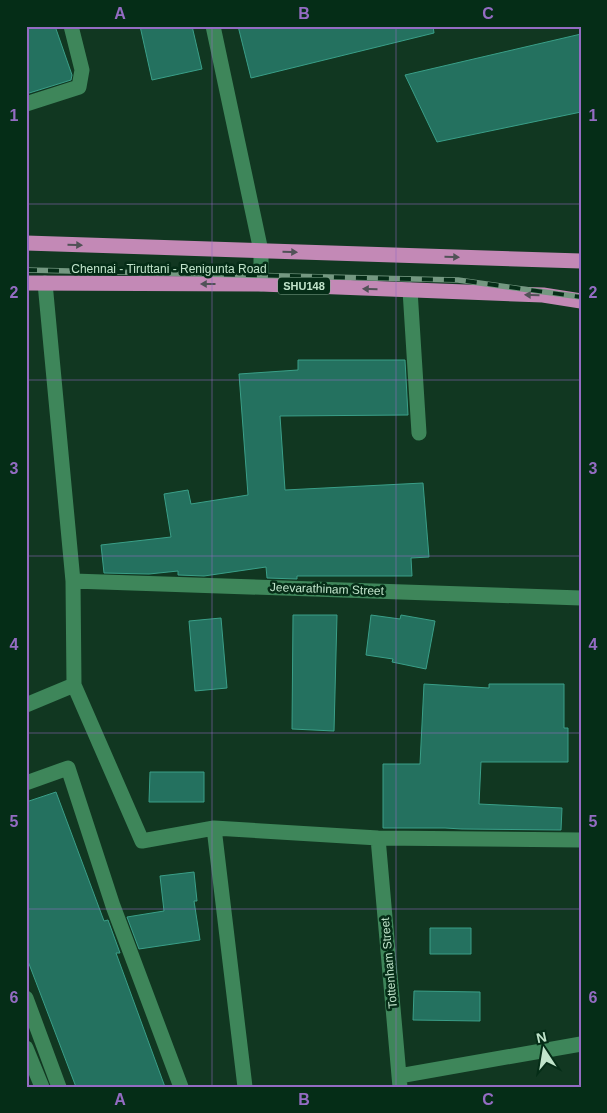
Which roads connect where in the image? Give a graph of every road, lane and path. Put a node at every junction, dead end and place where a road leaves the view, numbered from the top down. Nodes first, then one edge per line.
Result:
1 (71, 26) edge
2 (213, 26) edge
3 (26, 104) edge
4 (26, 243) edge
5 (261, 251) junction
6 (581, 261) edge
7 (26, 283) edge
8 (45, 283) junction
9 (261, 284) junction
10 (410, 290) junction
11 (581, 301) edge
12 (419, 432) dead end
13 (73, 581) junction
14 (581, 598) edge
15 (74, 685) junction
16 (26, 705) edge
17 (26, 783) edge
18 (214, 828) junction
19 (378, 838) junction
20 (581, 840) edge
21 (26, 998) edge
22 (581, 1044) edge
23 (26, 1048) edge
24 (400, 1082) edge
25 (42, 1087) edge
26 (60, 1087) edge
27 (181, 1087) edge
28 (245, 1087) edge

1 - 3 street
2 - 5 street
4 -> 5 highway, Chennai - Tiruttani - Renigunta Road
5 -> 6 highway, Chennai - Tiruttani - Renigunta Road
5 - 9 street
7 - 8 highway, Chennai - Tiruttani - Renigunta Road / SHU148
9 -> 8 highway, Chennai - Tiruttani - Renigunta Road / SHU148
8 - 13 street
10 -> 9 highway, Chennai - Tiruttani - Renigunta Road / SHU148
11 -> 10 highway, Chennai - Tiruttani - Renigunta Road / SHU148
10 - 12 street
13 - 14 street, Jeevarathinam Street
13 - 15 street
15 - 16 street
15 - 18 street
17 - 27 street
18 - 19 street
18 - 28 street
19 - 20 street
19 - 24 street, Tottenham Street
21 - 26 street
22 - 24 street
23 - 25 street

